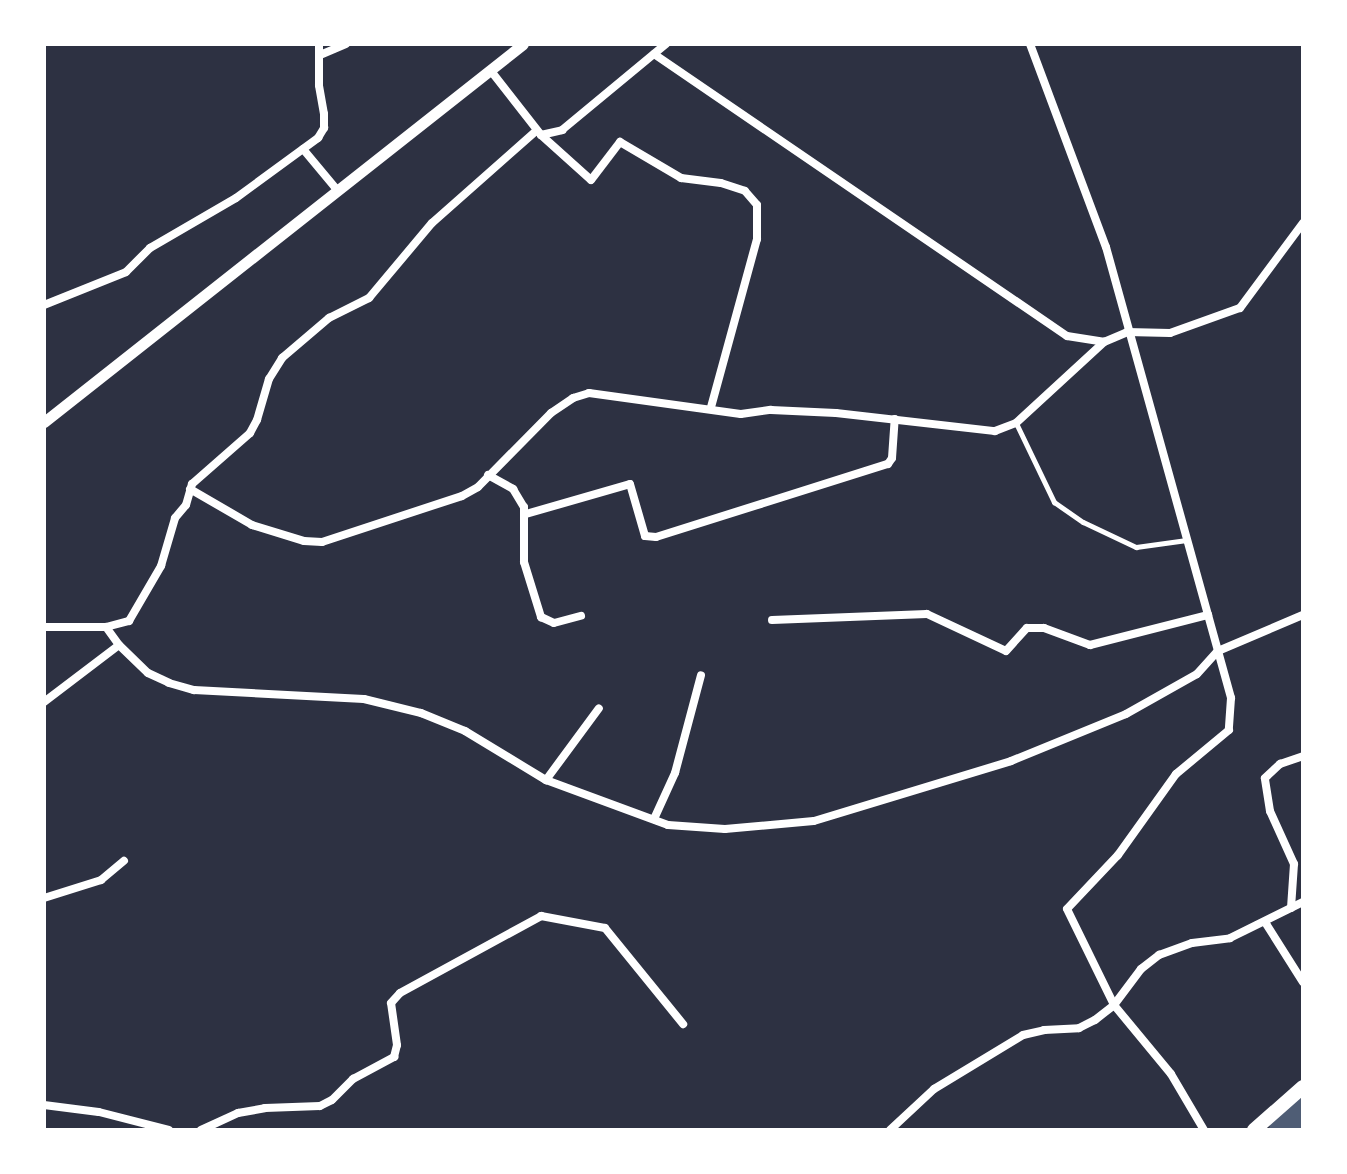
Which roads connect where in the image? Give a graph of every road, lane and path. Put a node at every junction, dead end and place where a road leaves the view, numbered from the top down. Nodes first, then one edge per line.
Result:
1 (319, 44) edge
2 (346, 44) edge
3 (523, 44) edge
4 (666, 44) edge
5 (1030, 44) edge
6 (654, 54) junction
7 (320, 55) junction
8 (491, 71) junction
9 (539, 132) junction
10 (303, 149) junction
11 (338, 191) junction
12 (1303, 223) edge
13 (44, 305) edge
14 (1127, 332) junction
15 (1104, 342) junction
16 (711, 407) junction
17 (895, 419) junction
18 (44, 422) edge
19 (1016, 423) junction
20 (488, 475) junction
21 (190, 489) junction
22 (526, 514) junction
23 (1187, 540) junction
24 (1208, 615) junction
25 (1303, 615) edge
26 (581, 616) dead end
27 (772, 620) dead end
28 (44, 627) edge
29 (106, 627) junction
30 (119, 645) junction
31 (1218, 651) junction
32 (701, 675) dead end
33 (44, 702) edge
34 (599, 708) dead end
35 (1303, 756) edge
36 (546, 780) junction
37 (654, 819) junction
38 (124, 861) dead end
39 (44, 898) edge
40 (1303, 902) edge
41 (1291, 908) junction
42 (1265, 922) junction
43 (1303, 982) edge
44 (1114, 1005) junction
45 (683, 1024) dead end
46 (1303, 1087) edge
47 (44, 1105) edge
48 (169, 1130) edge
49 (201, 1130) edge
50 (890, 1130) edge
51 (1204, 1130) edge
52 (1254, 1130) edge

1 - 7 street
2 - 7 street
3 - 8 street
4 - 6 street
5 - 14 street
6 - 9 street
6 - 15 street
7 - 10 street
8 - 9 street
8 - 11 street
9 - 16 street
9 - 21 street
10 - 11 street
10 - 13 street
11 - 18 street
12 - 14 street
14 - 15 street
14 - 23 street
15 - 19 street
16 - 17 street
16 - 20 street
17 - 19 street
17 - 22 street
19 - 23 lane
20 - 21 street
20 - 22 street
21 - 29 street
22 - 26 street
23 - 24 street
24 - 27 street
24 - 31 street
25 - 31 street
28 - 29 street
29 - 30 street
30 - 33 street
30 - 36 street
31 - 37 street
31 - 44 street
32 - 37 street
34 - 36 street
35 - 41 street
36 - 37 street
38 - 39 street
40 - 41 street
41 - 42 street
42 - 43 street
42 - 44 street
44 - 50 street
44 - 51 street
45 - 49 street
46 - 52 main road
47 - 48 street

